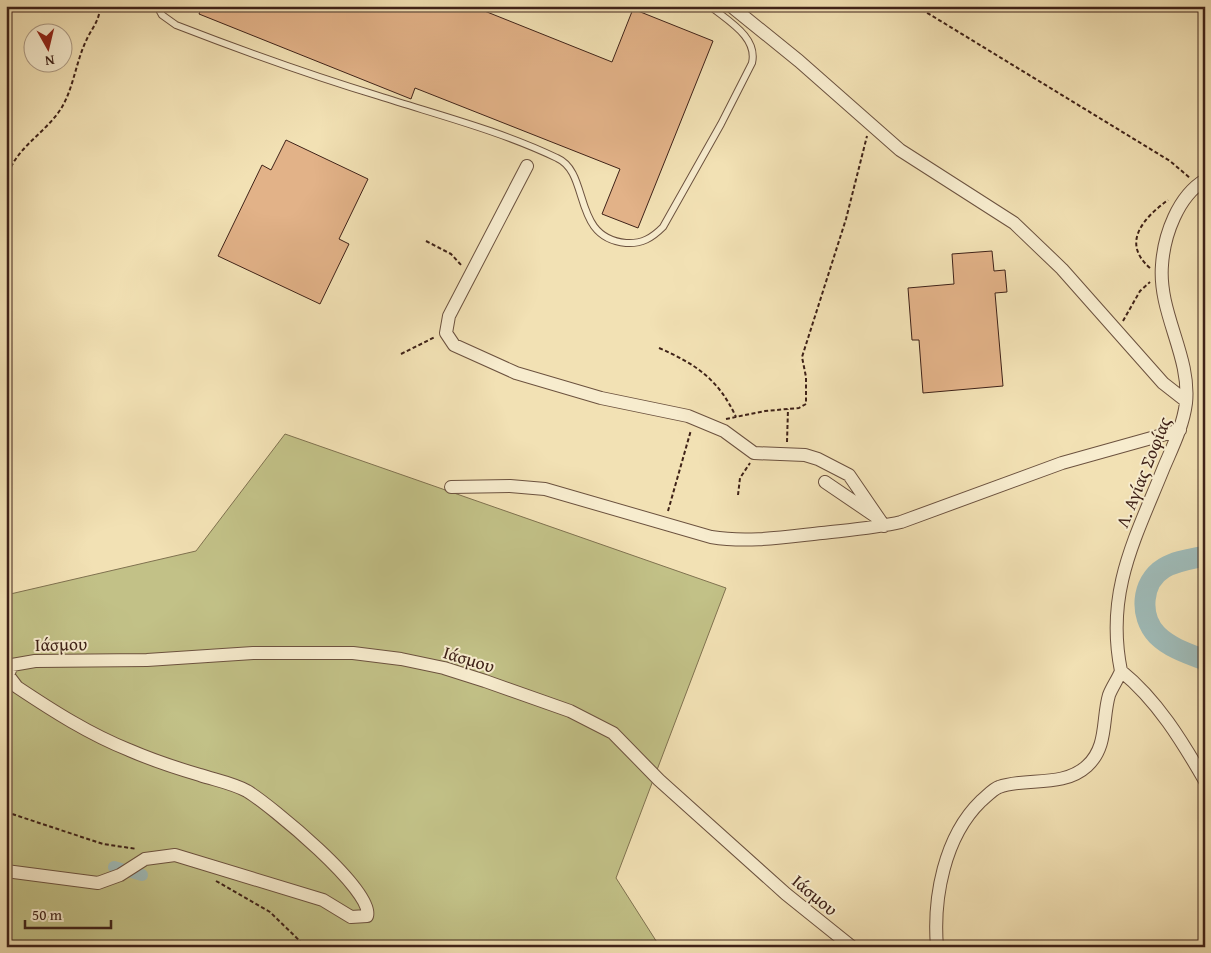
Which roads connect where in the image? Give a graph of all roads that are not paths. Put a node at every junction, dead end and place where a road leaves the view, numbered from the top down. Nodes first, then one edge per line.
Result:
1 (157, 6) edge
2 (710, 6) edge
3 (731, 6) edge
4 (527, 166) dead end
5 (1198, 185) edge
6 (1186, 401) junction
7 (1180, 430) junction
8 (825, 482) dead end
9 (451, 487) dead end
10 (883, 524) junction
11 (1121, 671) junction
12 (1205, 781) edge
13 (6, 871) edge
14 (852, 947) edge
15 (937, 947) edge

1 - 2 lane
3 - 6 street
4 - 10 street
5 - 6 street, Λ. Αγίας Σοφίας
6 - 7 street, Λ. Αγίας Σοφίας
7 - 10 street
7 - 11 street, Λ. Αγίας Σοφίας
8 - 10 street
9 - 10 street
11 - 12 street
11 - 15 street
13 - 14 street, Ιάσμου

